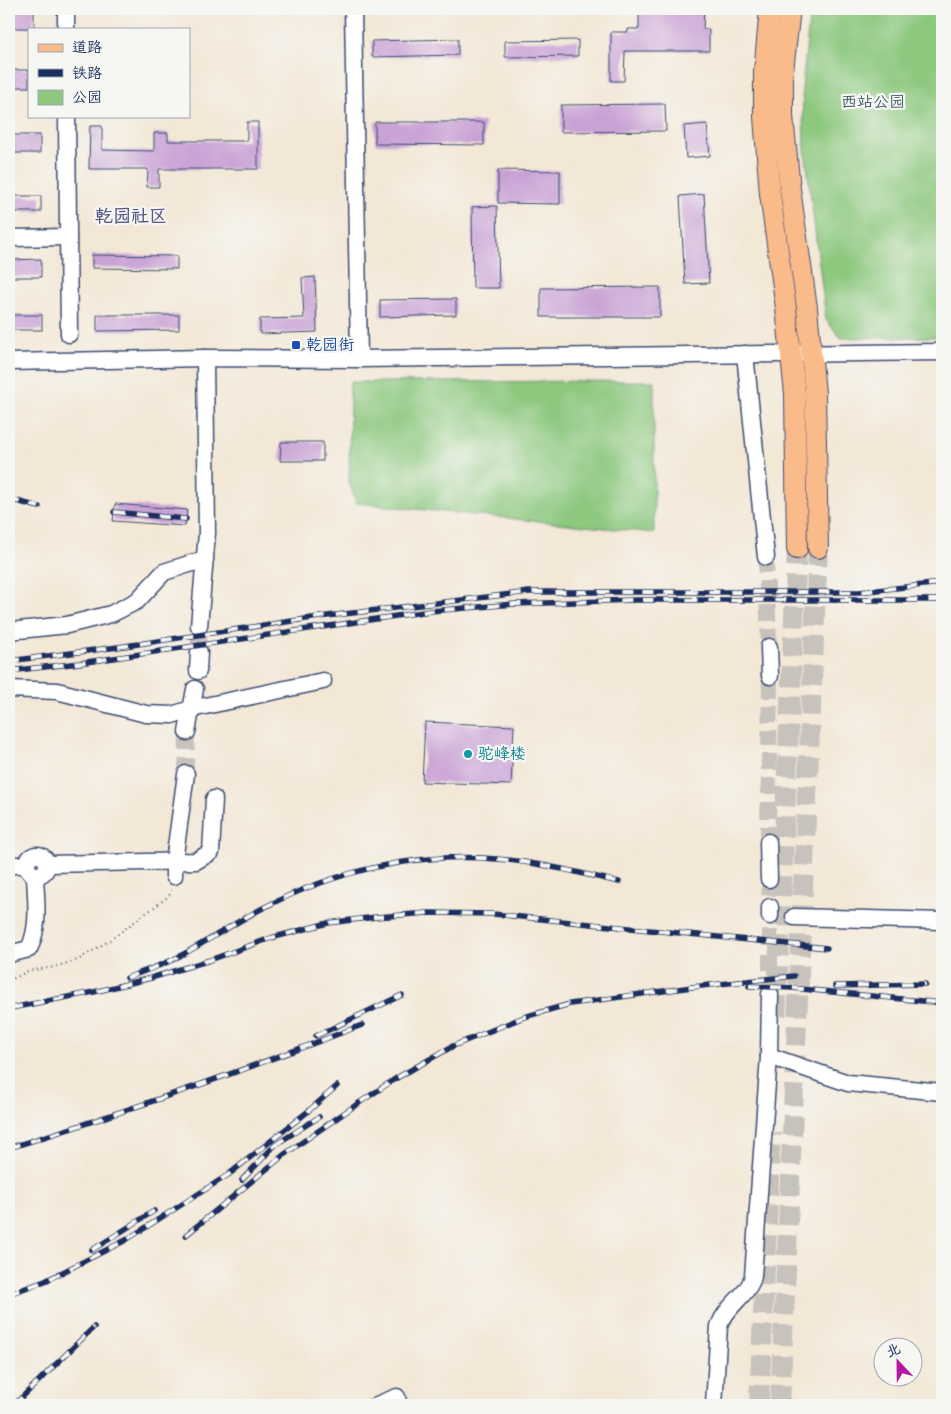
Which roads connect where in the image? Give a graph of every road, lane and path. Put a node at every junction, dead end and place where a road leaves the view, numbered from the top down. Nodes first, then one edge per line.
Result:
1 (66, 9) edge
2 (354, 9) edge
3 (770, 9) edge
4 (790, 9) edge
5 (66, 28) edge
6 (67, 118) edge
7 (68, 237) junction
8 (9, 238) edge
9 (69, 334) dead end
10 (942, 352) edge
11 (791, 353) junction
12 (811, 353) junction
13 (745, 354) junction
14 (205, 358) junction
15 (359, 359) junction
16 (9, 362) edge
17 (797, 548) tunnel mouth
18 (818, 548) tunnel mouth
19 (766, 557) tunnel mouth
20 (205, 558) junction
21 (199, 626) tunnel mouth
22 (9, 630) edge
23 (769, 647) tunnel mouth
24 (199, 652) tunnel mouth
25 (198, 670) dead end
26 (770, 676) tunnel mouth
27 (323, 681) dead end
28 (9, 689) edge
29 (195, 689) dead end
30 (192, 709) junction
31 (188, 732) tunnel mouth
32 (186, 774) tunnel mouth
33 (214, 799) dead end
34 (768, 842) tunnel mouth
35 (9, 864) edge
36 (174, 869) junction
37 (31, 870) junction
38 (769, 879) tunnel mouth
39 (794, 917) dead end
40 (942, 921) edge
41 (9, 954) edge
42 (9, 981) edge
43 (770, 994) tunnel mouth
44 (769, 1056) junction
45 (942, 1092) edge
46 (377, 1405) edge
47 (398, 1405) edge
48 (714, 1405) edge

1 - 5 street
2 - 15 street
3 - 11 main road
4 - 12 main road
6 - 7 street
7 - 8 street
7 - 9 street
10 - 12 street
11 - 12 street
11 - 13 street
11 - 17 main road
12 - 18 main road
13 - 15 street
13 - 19 street
14 - 15 street
14 - 16 street
14 - 20 street
20 - 21 street
20 - 22 street
23 - 26 street
24 - 25 street
27 - 30 street
28 - 30 street
29 - 30 street
30 - 31 street
32 - 36 street
33 - 36 street
34 - 38 street
35 - 37 street
36 - 37 street
36 - 42 path
37 - 41 street
39 - 40 street
43 - 44 street
44 - 45 street
44 - 48 street
46 - 47 street

